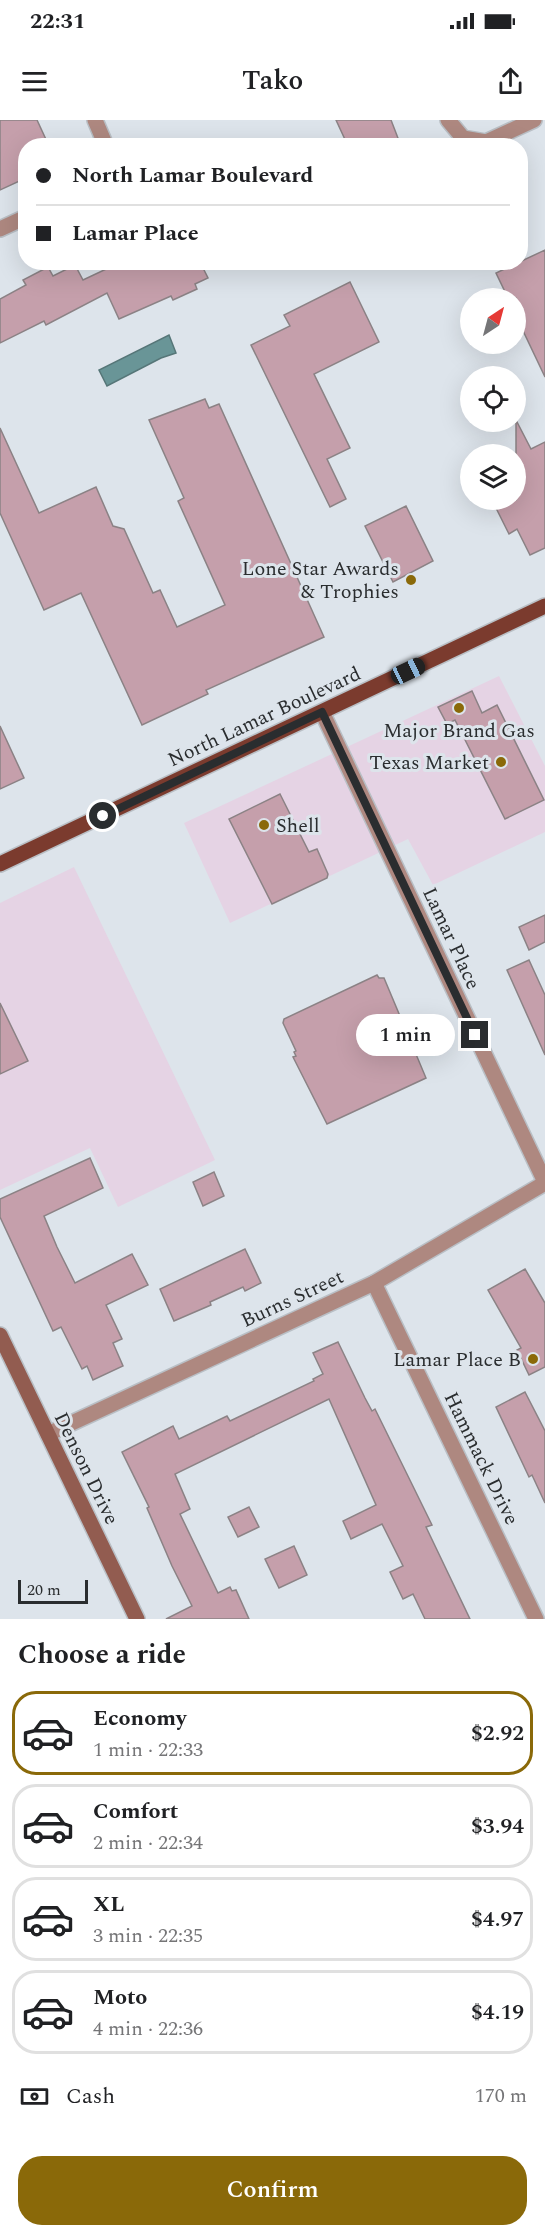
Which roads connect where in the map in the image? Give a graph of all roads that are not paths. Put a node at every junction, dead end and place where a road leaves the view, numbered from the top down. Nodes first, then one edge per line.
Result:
1 (94, 120) edge
2 (448, 120) edge
3 (534, 120) edge
4 (102, 138) edge
5 (463, 138) edge
6 (495, 138) edge
7 (18, 221) edge
8 (0, 229) edge
9 (545, 606) edge
10 (322, 712) junction
11 (0, 864) edge
12 (545, 1182) edge
13 (374, 1283) junction
14 (0, 1335) edge
15 (48, 1434) junction
16 (137, 1619) edge
17 (536, 1619) edge

1 - 4 street
2 - 5 street
3 - 6 street
7 - 8 street
9 - 10 main road, North Lamar Boulevard
10 - 11 main road, North Lamar Boulevard
10 - 12 street, Lamar Place
12 - 13 street, Burns Street
13 - 15 street, Burns Street
13 - 17 street, Hammack Drive
14 - 15 street, Denson Drive
15 - 16 street, Denson Drive

